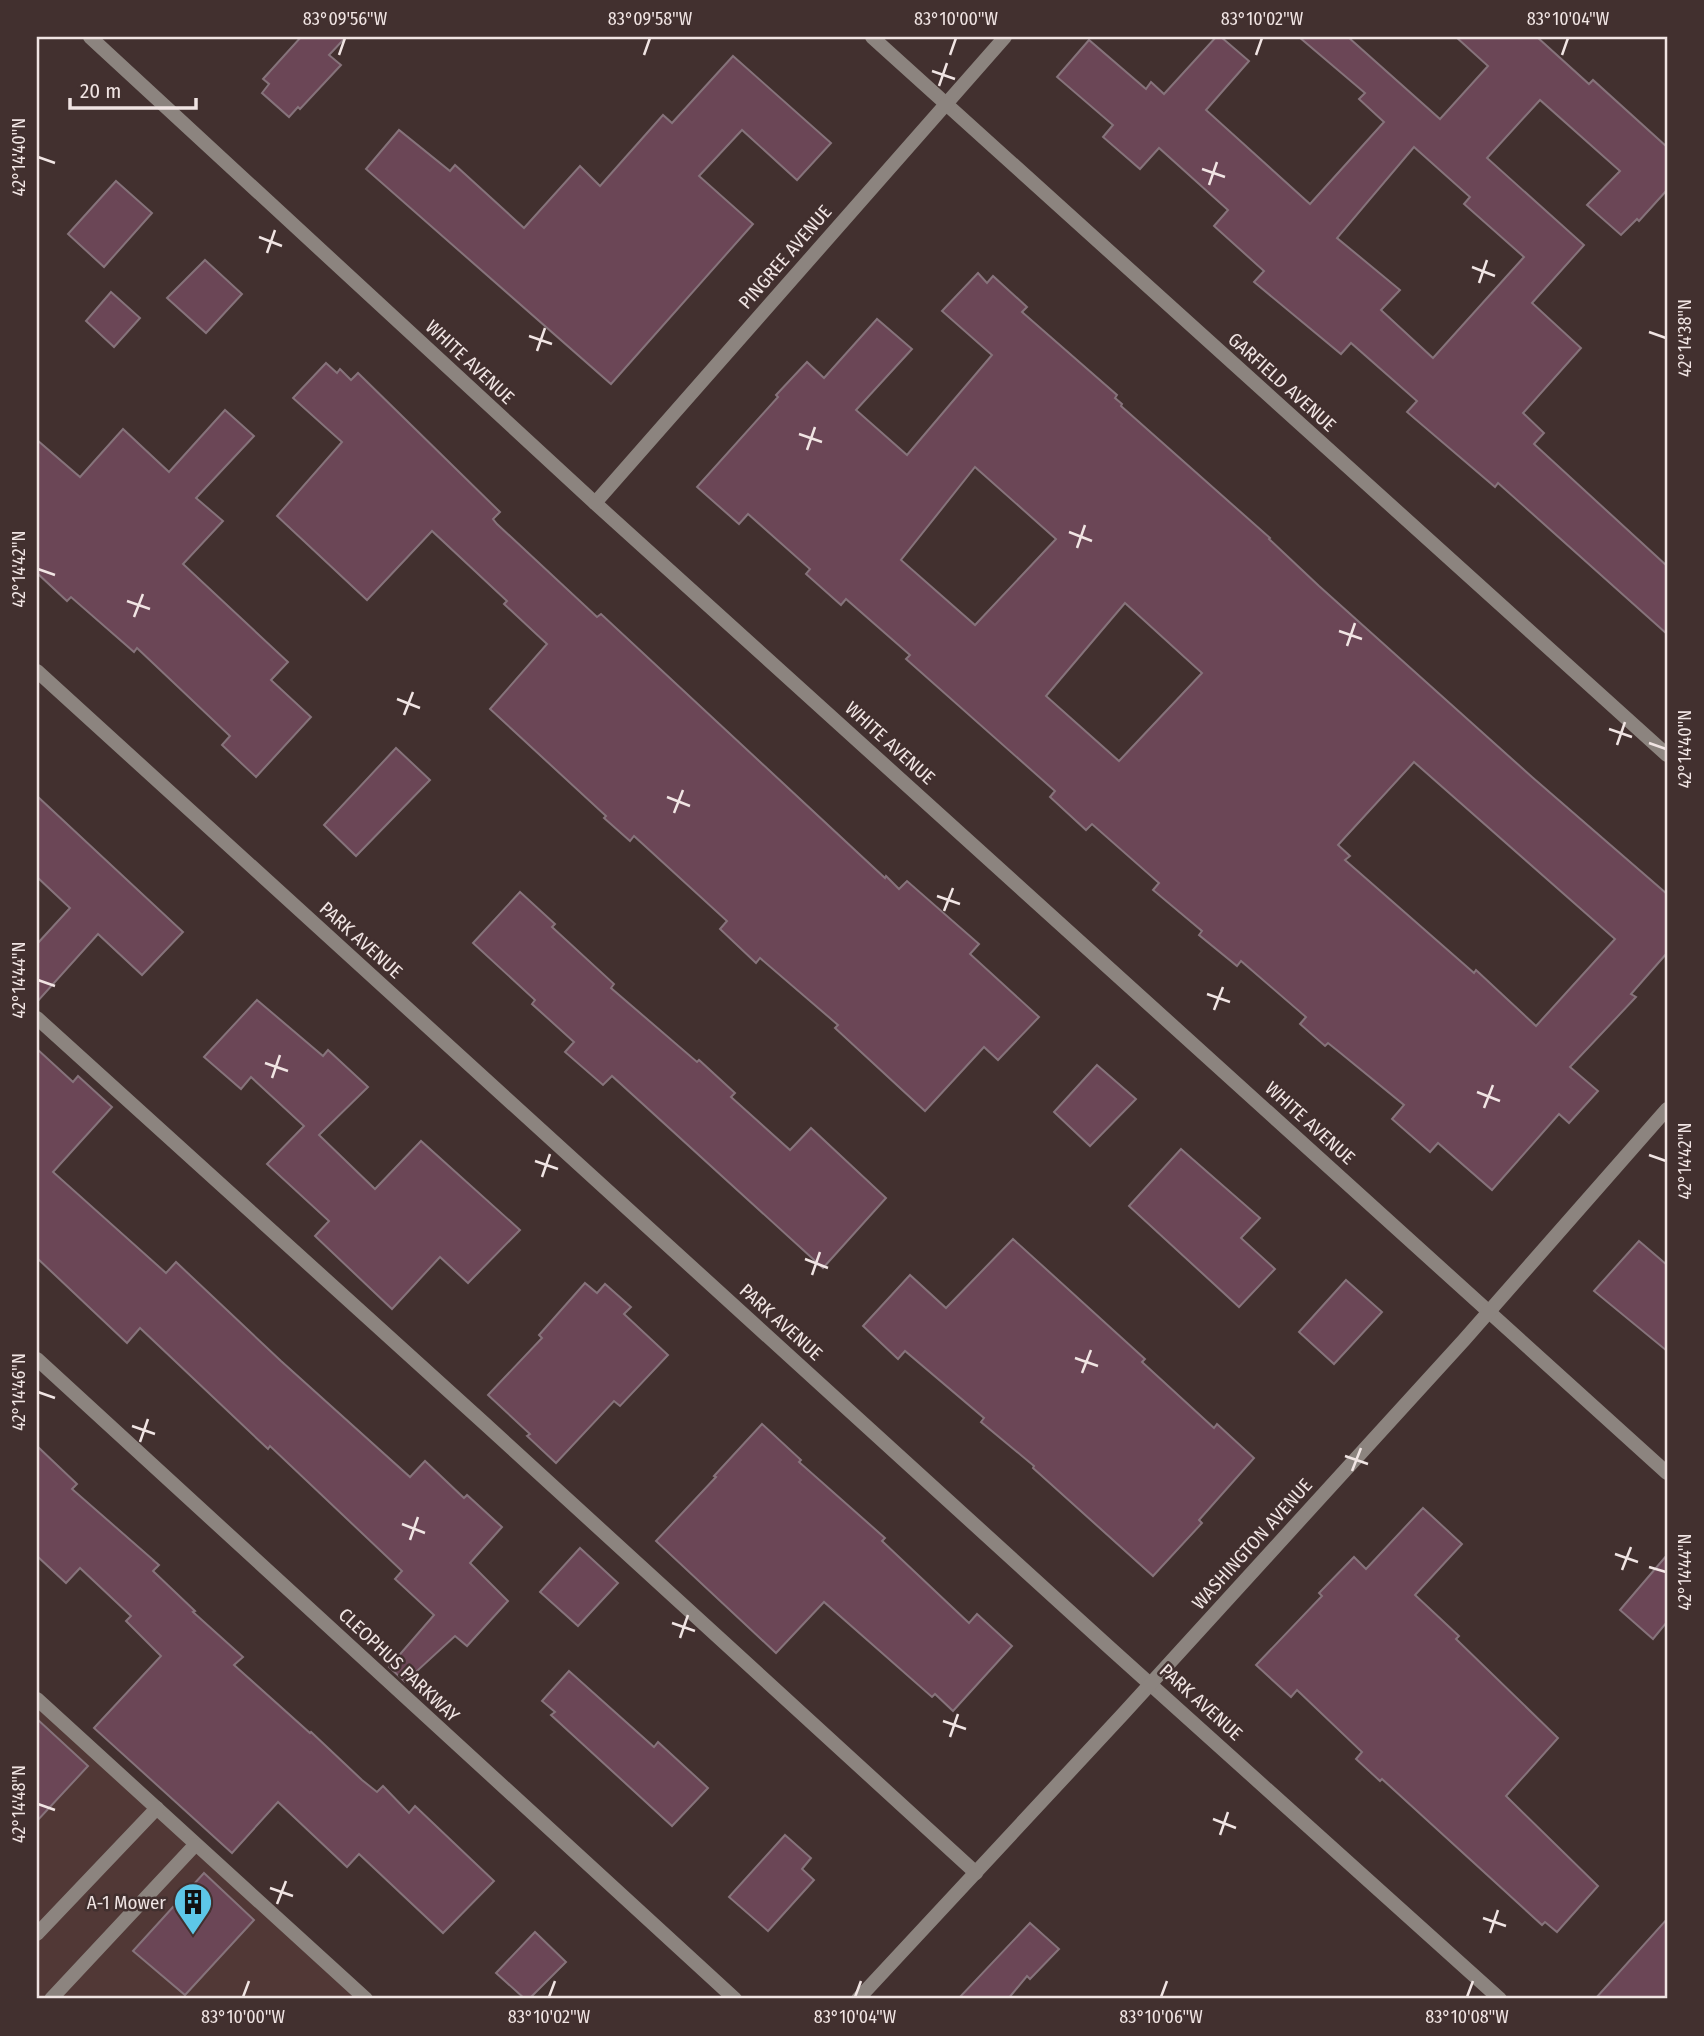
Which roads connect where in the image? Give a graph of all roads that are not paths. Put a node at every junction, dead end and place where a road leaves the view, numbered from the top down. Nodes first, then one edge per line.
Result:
1 (90, 37) edge
2 (872, 37) edge
3 (1005, 37) edge
4 (944, 104) junction
5 (595, 503) junction
6 (37, 671) edge
7 (1667, 755) edge
8 (37, 1018) edge
9 (1667, 1109) edge
10 (1489, 1311) junction
11 (37, 1359) edge
12 (1667, 1474) edge
13 (1151, 1683) junction
14 (37, 1699) edge
15 (157, 1808) junction
16 (195, 1845) junction
17 (976, 1873) junction
18 (37, 1934) edge
19 (51, 1999) edge
20 (366, 1999) edge
21 (735, 1999) edge
22 (858, 1999) edge
23 (1500, 1999) edge

1 - 5 street, WHITE AVENUE
2 - 4 street, GARFIELD AVENUE
3 - 4 street, PINGREE AVENUE
4 - 5 street, PINGREE AVENUE
4 - 7 street, GARFIELD AVENUE
5 - 10 street, WHITE AVENUE
6 - 13 street, PARK AVENUE
8 - 17 street
9 - 10 street, WASHINGTON AVENUE
10 - 12 street, WHITE AVENUE
10 - 13 street, WASHINGTON AVENUE
11 - 21 street, CLEOPHUS PARKWAY
13 - 17 street, WASHINGTON AVENUE
13 - 23 street, PARK AVENUE
14 - 15 street
15 - 16 street
15 - 18 street
16 - 19 street
16 - 20 street
17 - 22 street, WASHINGTON AVENUE

